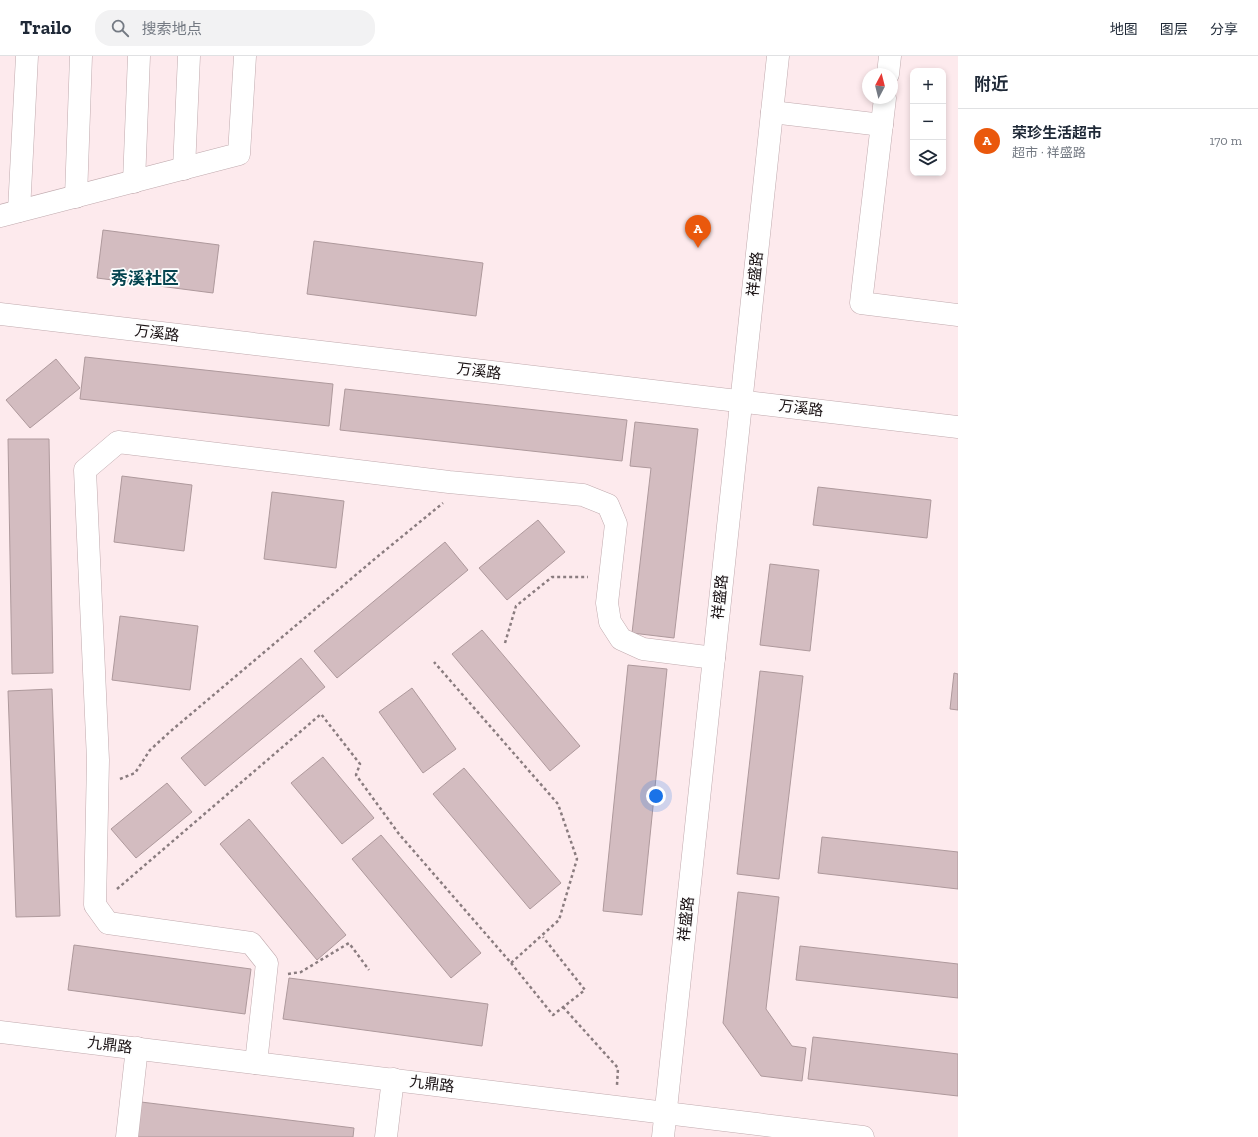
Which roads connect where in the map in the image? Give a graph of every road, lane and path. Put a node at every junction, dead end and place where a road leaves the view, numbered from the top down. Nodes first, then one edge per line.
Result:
1 (27, 56) edge
2 (81, 56) edge
3 (139, 56) edge
4 (189, 56) edge
5 (245, 56) edge
6 (778, 56) edge
7 (890, 56) edge
8 (889, 68) edge
9 (884, 104) edge
10 (772, 112) junction
11 (882, 125) junction
12 (184, 169) junction
13 (134, 182) junction
14 (76, 197) junction
15 (9, 214) edge
16 (0, 314) edge
17 (958, 315) edge
18 (741, 401) junction
19 (958, 427) edge
20 (467, 484) junction
21 (611, 582) junction
22 (505, 643) dead end
23 (714, 658) junction
24 (434, 662) dead end
25 (97, 789) junction
26 (114, 892) dead end
27 (543, 937) junction
28 (511, 963) junction
29 (369, 970) dead end
30 (265, 976) junction
31 (563, 1007) junction
32 (0, 1032) edge
33 (137, 1048) junction
34 (256, 1063) junction
35 (393, 1080) junction
36 (615, 1107) junction
37 (665, 1113) junction
38 (127, 1137) edge
39 (386, 1137) edge
40 (663, 1137) edge
41 (863, 1137) edge

1 - 15 street
2 - 14 street
3 - 13 street
4 - 12 street
5 - 12 street
6 - 10 street, 祥盛路
7 - 8 street
9 - 11 street
10 - 11 street
10 - 18 street, 祥盛路
11 - 17 street
12 - 13 street
13 - 14 street
14 - 15 street
16 - 18 street, 万溪路
18 - 19 street, 万溪路
18 - 23 street, 祥盛路
20 - 21 street
20 - 25 path
20 - 25 street
21 - 22 path
21 - 23 street
23 - 37 street, 祥盛路
24 - 27 path
25 - 30 street
26 - 28 path
27 - 28 path
27 - 31 path
28 - 31 path
29 - 30 path
30 - 34 street
31 - 36 path
32 - 33 street, 九鼎路
33 - 34 street, 九鼎路
33 - 38 street
34 - 35 street, 九鼎路
35 - 36 street, 九鼎路
35 - 39 street
36 - 37 street, 九鼎路
37 - 40 street, 祥盛路
37 - 41 street, 九鼎路

